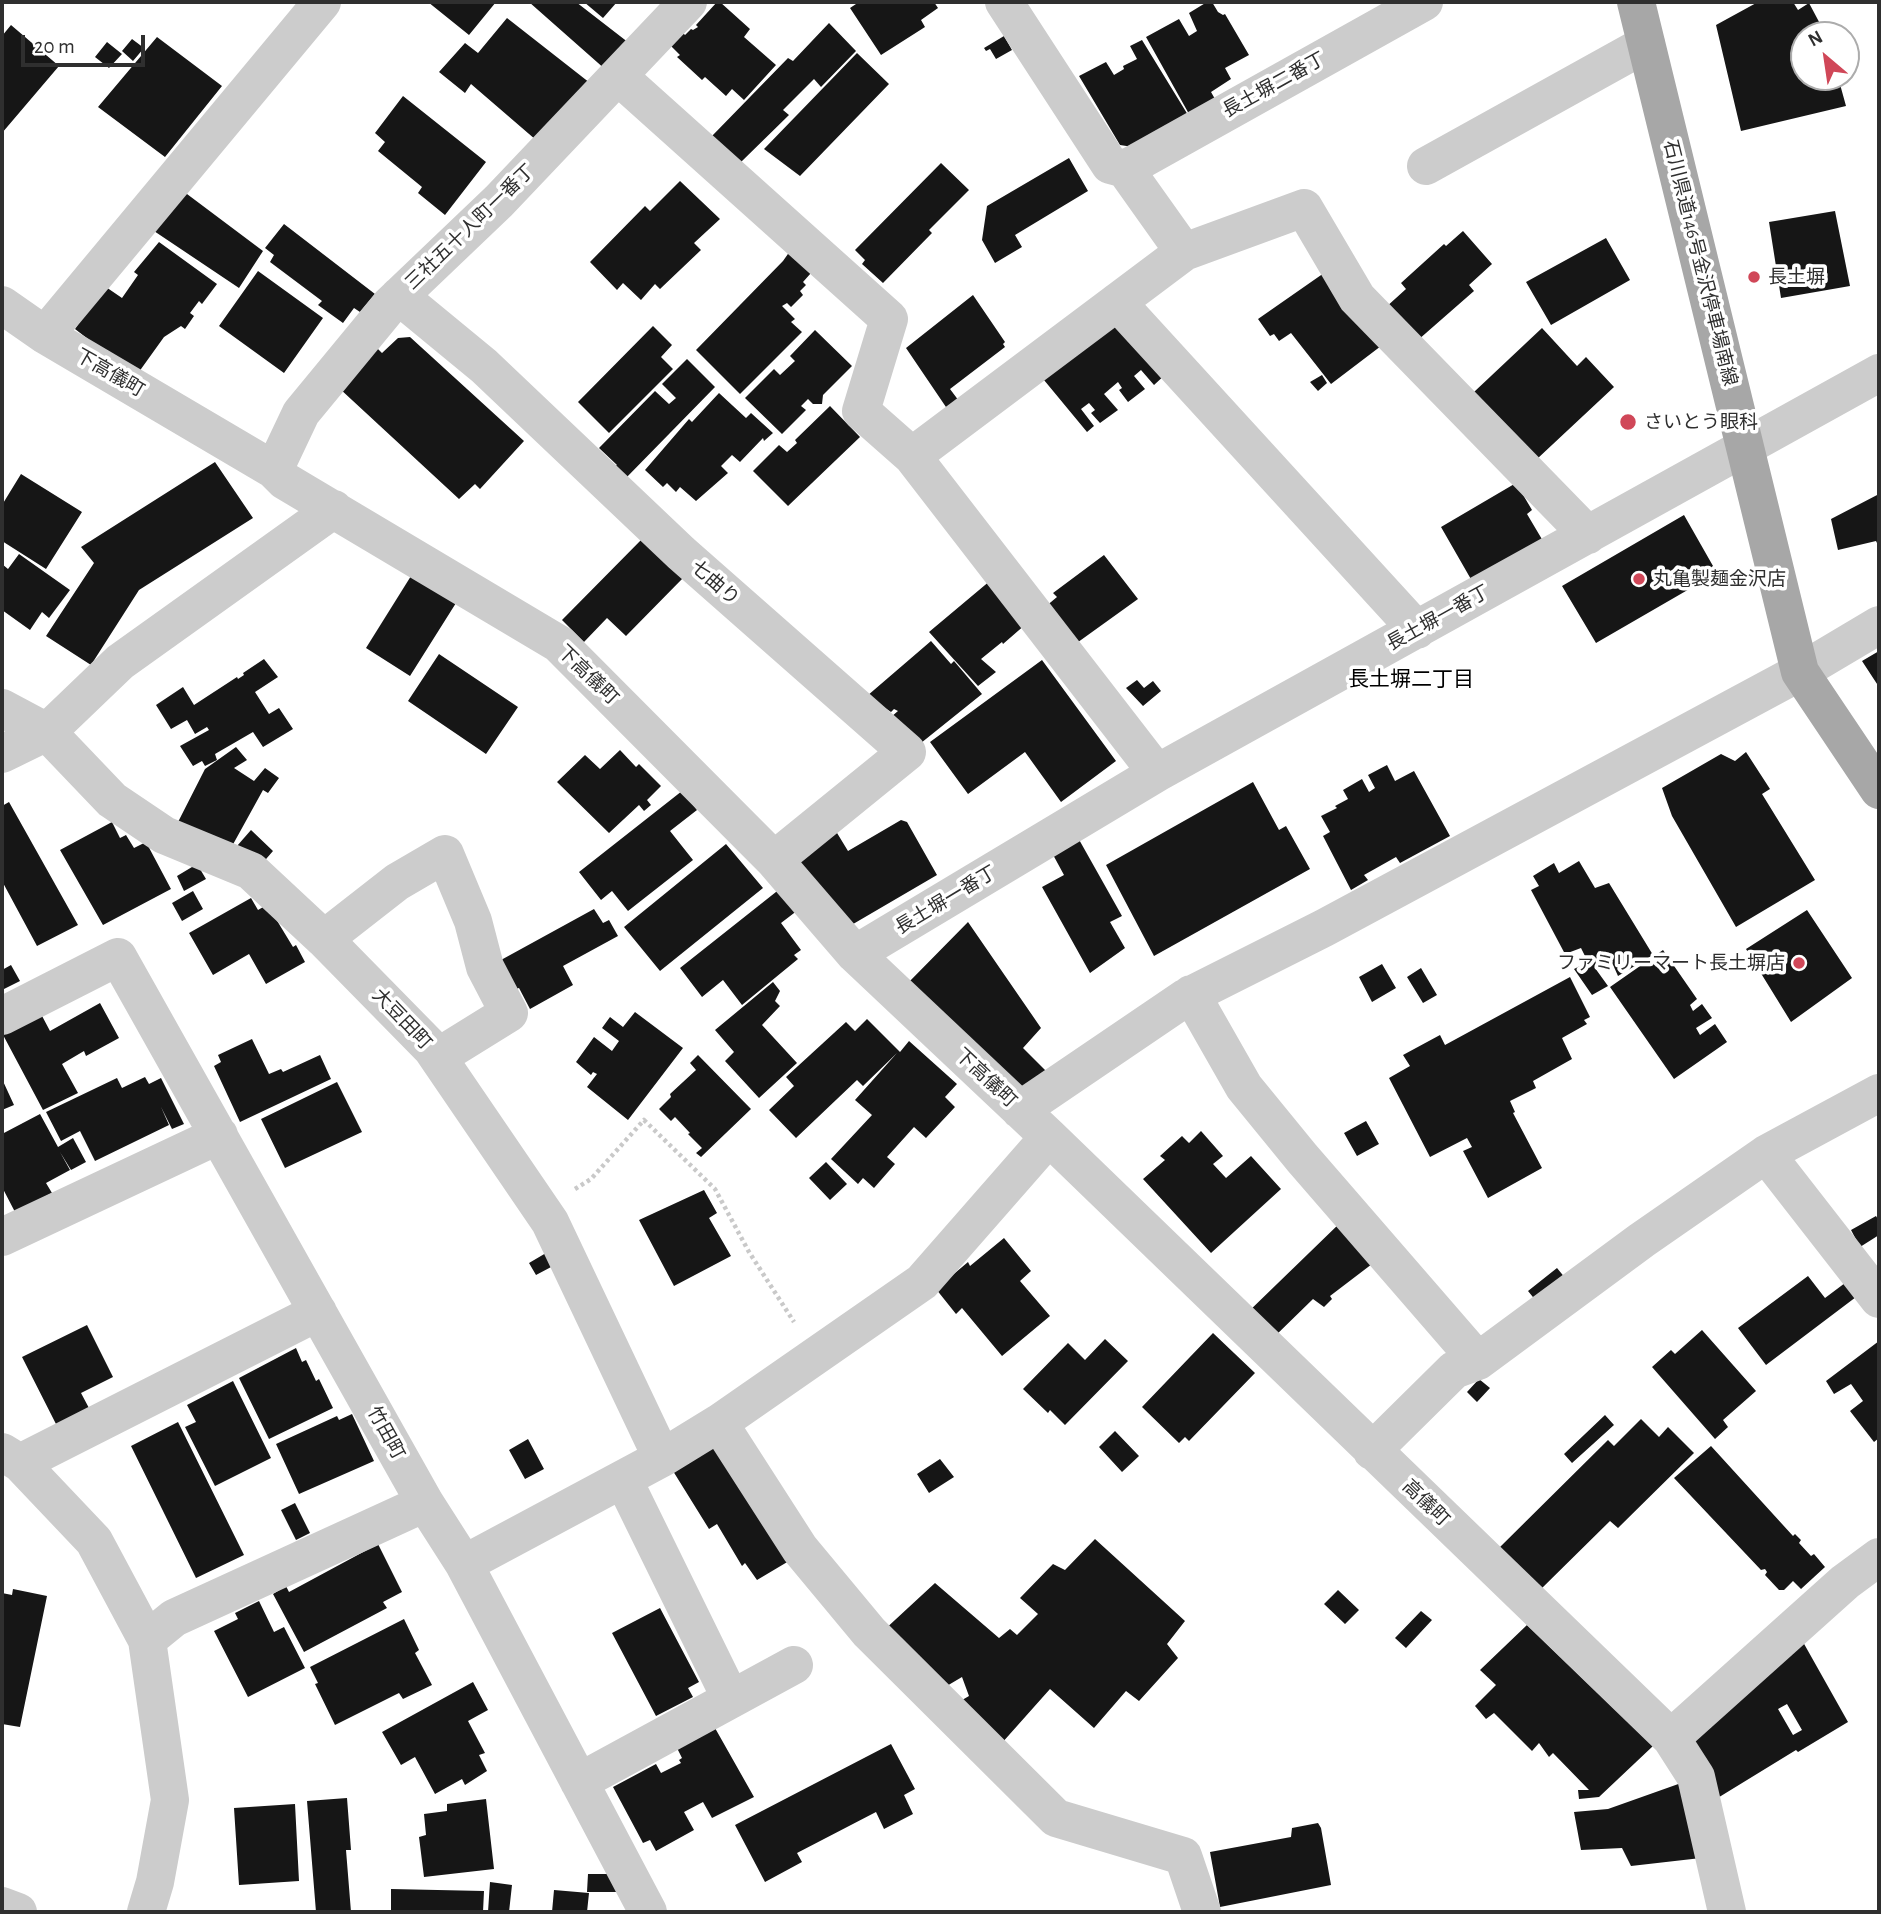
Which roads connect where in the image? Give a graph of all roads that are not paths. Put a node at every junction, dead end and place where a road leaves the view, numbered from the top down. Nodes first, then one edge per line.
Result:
1 (322, 2) edge
2 (688, 2) edge
3 (1004, 2) edge
4 (1424, 2) edge
5 (1636, 2) edge
6 (1646, 44) junction
7 (618, 76) junction
8 (1426, 166) dead end
9 (1125, 169) junction
10 (1184, 252) junction
11 (399, 296) junction
12 (1116, 302) junction
13 (2, 305) edge
14 (45, 335) junction
15 (1879, 373) edge
16 (1746, 447) junction
17 (912, 456) junction
18 (274, 470) junction
19 (334, 509) junction
20 (1588, 535) junction
21 (1879, 625) edge
22 (1417, 629) junction
23 (1800, 672) junction
24 (2, 708) edge
25 (47, 732) junction
26 (2, 754) edge
27 (1157, 773) junction
28 (1879, 790) edge
29 (774, 860) junction
30 (324, 939) junction
31 (855, 954) junction
32 (1191, 994) junction
33 (2, 1016) edge
34 (438, 1057) junction
35 (1879, 1093) edge
36 (1020, 1110) junction
37 (219, 1135) junction
38 (1049, 1137) junction
39 (1766, 1154) junction
40 (2, 1237) edge
41 (1879, 1299) edge
42 (318, 1312) junction
43 (1478, 1361) junction
44 (719, 1423) junction
45 (1372, 1451) junction
46 (11, 1457) edge
47 (662, 1458) junction
48 (623, 1479) junction
49 (425, 1503) junction
50 (1879, 1557) edge
51 (464, 1564) junction
52 (146, 1640) junction
53 (794, 1665) dead end
54 (731, 1699) junction
55 (1671, 1738) junction
56 (579, 1782) junction
57 (2, 1906) edge
58 (18, 1912) edge
59 (146, 1912) edge
60 (648, 1912) edge
61 (1202, 1912) edge
62 (1727, 1912) edge

1 - 14 street
2 - 7 street, 三社五十人町一番丁
3 - 9 street
4 - 9 street, 長土塀二番丁
5 - 6 main road, 石川県道146号金沢停車場南線
6 - 8 street
6 - 16 main road, 石川県道146号金沢停車場南線
7 - 11 street, 三社五十人町一番丁
7 - 17 street
9 - 10 street
10 - 12 street
10 - 20 street
11 - 18 street, 三社五十人町一番丁
11 - 29 street, 七曲り
12 - 17 street
12 - 22 street
13 - 14 street, 下高儀町
14 - 18 street, 下高儀町
15 - 16 street, 長土塀一番丁
16 - 20 street, 長土塀一番丁
16 - 23 main road, 石川県道146号金沢停車場南線
17 - 27 street
18 - 19 street, 下高儀町
19 - 25 street
19 - 29 street, 下高儀町
20 - 22 street, 長土塀一番丁
21 - 23 street
22 - 27 street, 長土塀一番丁
23 - 28 main road, 石川県道146号金沢停車場南線
23 - 32 street
24 - 25 street, 大豆田町
25 - 26 street
25 - 30 street, 大豆田町
27 - 31 street, 長土塀一番丁
29 - 31 street, 下高儀町
30 - 34 street, 大豆田町
30 - 34 street
31 - 36 street, 下高儀町
32 - 36 street
32 - 43 street
33 - 37 street, 竹田町
34 - 47 street, 大豆田町
35 - 39 street
36 - 38 street, 下高儀町
37 - 40 street
37 - 42 street, 竹田町
38 - 44 street
38 - 45 street, 高儀町
39 - 41 street
39 - 43 street
42 - 46 street
42 - 49 street, 竹田町
43 - 45 street
44 - 47 street
44 - 61 street
45 - 55 street, 高儀町
46 - 52 street
47 - 48 street
48 - 51 street
48 - 54 street
49 - 51 street, 竹田町
49 - 52 street
50 - 55 street
51 - 56 street, 竹田町
52 - 59 street
53 - 54 street
54 - 56 street
55 - 62 street, 高儀町
56 - 60 street, 竹田町
57 - 58 street

